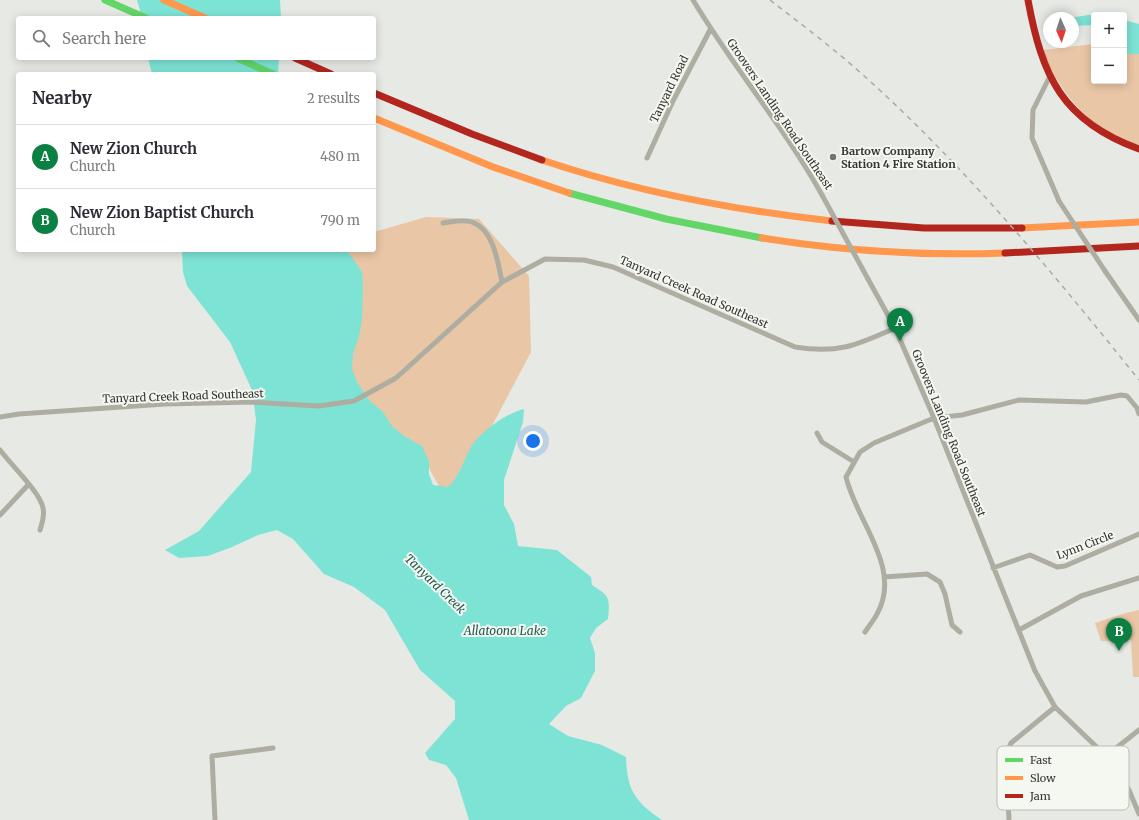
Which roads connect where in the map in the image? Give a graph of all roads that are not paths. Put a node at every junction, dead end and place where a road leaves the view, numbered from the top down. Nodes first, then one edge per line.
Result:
1 (105, 0) edge
2 (164, 0) edge
3 (693, 0) edge
4 (1028, 0) edge
5 (141, 16) edge
6 (200, 16) edge
7 (710, 30) junction
8 (242, 60) edge
9 (300, 60) edge
10 (268, 72) edge
11 (327, 72) edge
12 (1050, 76) junction
13 (376, 94) edge
14 (376, 119) edge
15 (1139, 149) edge
16 (648, 158) dead end
17 (1139, 222) edge
18 (443, 223) dead end
19 (1139, 246) edge
20 (502, 282) junction
21 (1139, 320) edge
22 (895, 328) junction
23 (1139, 414) edge
24 (0, 417) edge
25 (934, 418) junction
26 (817, 433) dead end
27 (0, 451) edge
28 (854, 462) junction
29 (28, 486) junction
30 (0, 515) edge
31 (40, 530) dead end
32 (1139, 534) edge
33 (993, 568) junction
34 (884, 577) junction
35 (1139, 578) edge
36 (1019, 630) junction
37 (865, 632) dead end
38 (960, 632) dead end
39 (1055, 707) junction
40 (1139, 730) edge
41 (1010, 746) edge
42 (1096, 746) edge
43 (1119, 746) edge
44 (273, 748) dead end
45 (1129, 790) edge
46 (1009, 810) edge
47 (1139, 814) edge
48 (215, 820) edge
49 (1009, 820) edge

1 - 5 main road
2 - 6 main road
3 - 7 street, Groovers Landing Road Southeast
4 - 12 main road
7 - 16 street, Tanyard Road
7 - 22 street, Groovers Landing Road Southeast, bridge
8 - 10 main road
9 - 11 main road
12 - 15 main road
12 - 21 street, bridge
13 - 17 main road
14 - 19 main road
18 - 20 street
20 - 22 street, Tanyard Creek Road Southeast
20 - 24 street, Tanyard Creek Road Southeast
22 - 25 street, Groovers Landing Road Southeast
23 - 25 street
25 - 28 street
25 - 33 street, Groovers Landing Road Southeast
26 - 28 street
27 - 29 street
28 - 34 street
29 - 30 street
29 - 31 street
32 - 33 street, Lynn Circle
33 - 36 street, Groovers Landing Road Southeast
34 - 37 street
34 - 38 street
35 - 36 street
36 - 39 street, Groovers Landing Road Southeast
39 - 41 street
39 - 42 street, Groovers Landing Road Southeast
40 - 43 street
44 - 48 street
45 - 47 street, Groovers Landing Road Southeast
46 - 49 street

